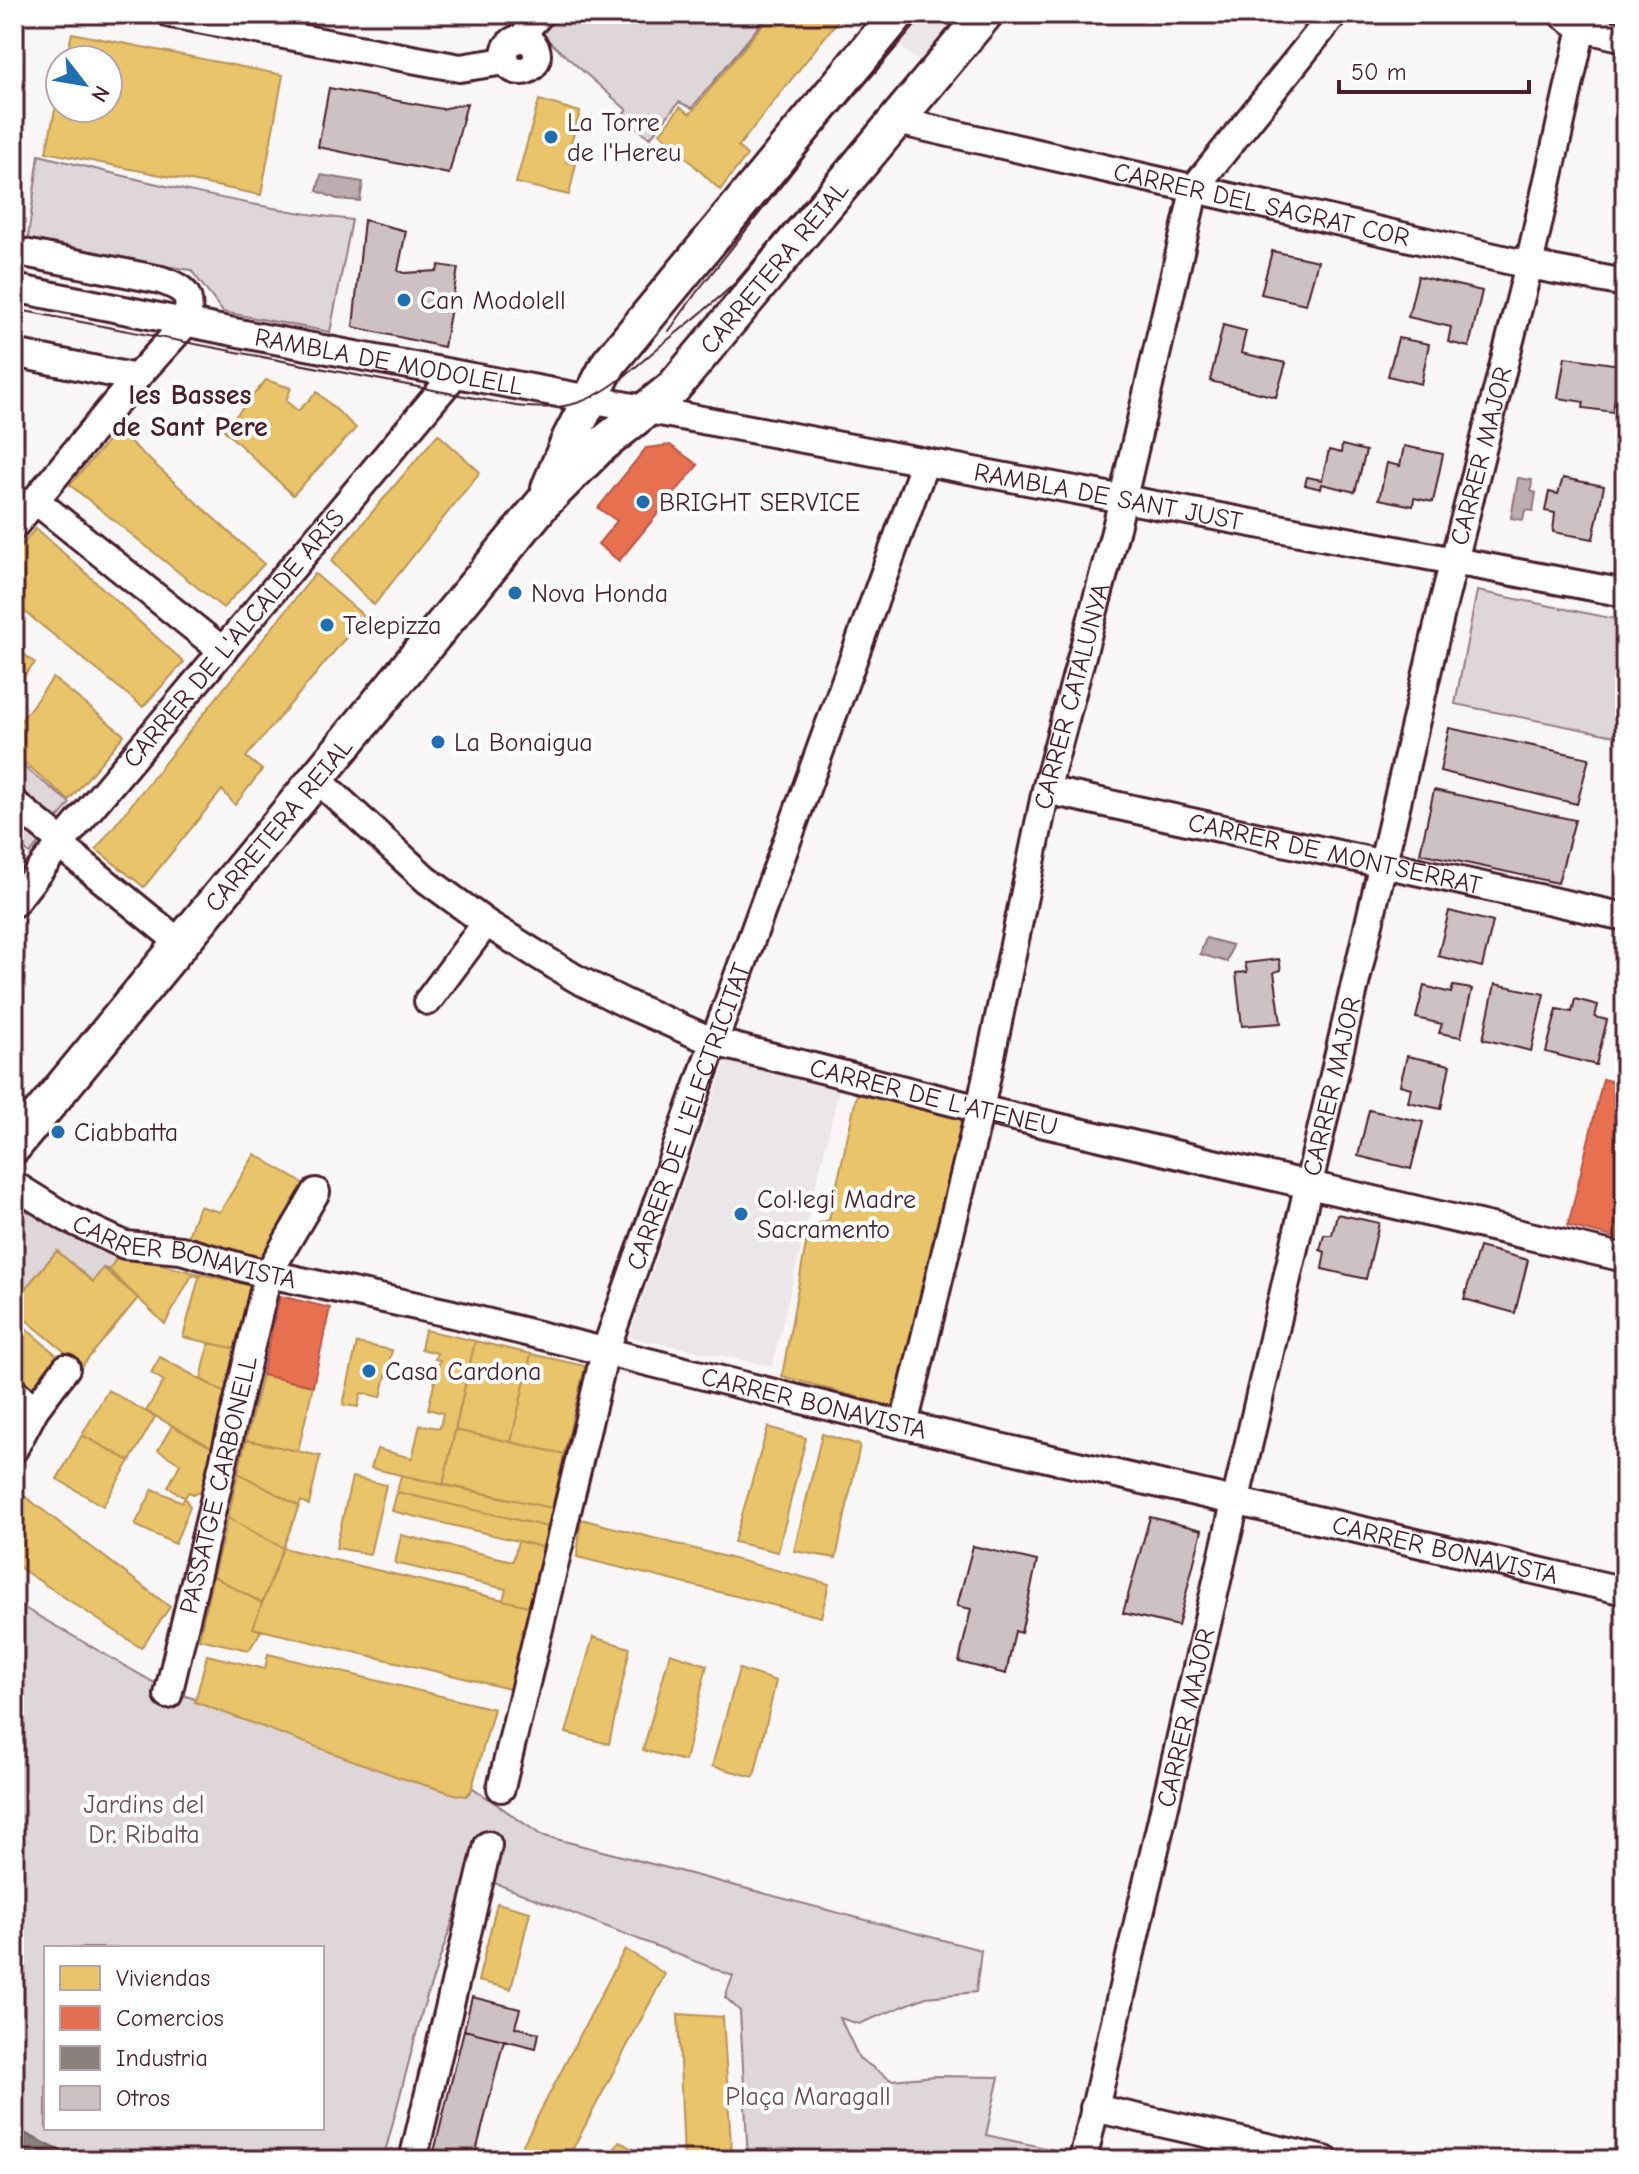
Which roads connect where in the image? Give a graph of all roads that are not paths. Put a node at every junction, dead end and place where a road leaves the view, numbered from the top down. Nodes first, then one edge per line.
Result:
1 (171, 14) edge
2 (540, 14) edge
3 (897, 14) edge
4 (985, 14) edge
5 (1334, 14) edge
6 (1577, 19) edge
7 (1625, 38) edge
8 (897, 121) junction
9 (1195, 187) junction
10 (14, 251) edge
11 (1529, 265) junction
12 (1625, 283) edge
13 (14, 288) edge
14 (186, 323) junction
15 (14, 353) edge
16 (455, 374) junction
17 (136, 378) junction
18 (591, 398) junction
19 (647, 410) junction
20 (925, 462) junction
21 (1123, 499) junction
22 (35, 500) junction
23 (543, 503) junction
24 (14, 526) edge
25 (1456, 561) junction
26 (1625, 593) edge
27 (223, 651) junction
28 (316, 778) junction
29 (1046, 790) junction
30 (14, 803) edge
31 (61, 844) junction
32 (1384, 862) junction
33 (14, 903) edge
34 (1625, 917) edge
35 (486, 923) junction
36 (180, 943) junction
37 (428, 1001) dead end
38 (714, 1042) junction
39 (980, 1109) junction
40 (14, 1146) edge
41 (14, 1185) edge
42 (1310, 1185) junction
43 (316, 1192) dead end
44 (1625, 1258) edge
45 (268, 1274) junction
46 (605, 1352) junction
47 (66, 1368) dead end
48 (14, 1392) edge
49 (35, 1409) junction
50 (904, 1425) junction
51 (14, 1449) edge
52 (1235, 1501) junction
53 (1625, 1591) edge
54 (168, 1695) dead end
55 (501, 1788) dead end
56 (488, 1845) dead end
57 (1094, 2108) junction
58 (413, 2160) edge
59 (1083, 2160) edge
60 (1325, 2160) edge

1 - 2 street
3 - 18 main road, CARRETERA REIAL
4 - 8 main road, CARRETERA REIAL
5 - 9 street, CARRER CATALUNYA
6 - 7 street
6 - 11 street, CARRER MAJOR
8 - 9 street, CARRER DEL SAGRAT COR
8 - 19 main road, CARRETERA REIAL
9 - 11 street, CARRER DEL SAGRAT COR
9 - 21 street, CARRER CATALUNYA
10 - 14 street
11 - 12 street, CARRER DEL SAGRAT COR
11 - 25 street, CARRER MAJOR
13 - 14 street, RAMBLA DE MODOLELL
14 - 16 street, RAMBLA DE MODOLELL
14 - 17 street
15 - 17 street
16 - 18 street, RAMBLA DE MODOLELL
16 - 27 street, CARRER DE L'ALCALDE ARÍS
17 - 22 street
18 - 19 street, RAMBLA DE SANT JUST
18 - 23 main road, CARRETERA REIAL
19 - 20 street, RAMBLA DE SANT JUST
19 - 23 main road, CARRETERA REIAL
20 - 21 street, RAMBLA DE SANT JUST
20 - 38 street, CARRER DE L'ELECTRICITAT
21 - 25 street, RAMBLA DE SANT JUST
21 - 29 street, CARRER CATALUNYA
22 - 24 street
22 - 27 street
23 - 28 main road, CARRETERA REIAL
25 - 26 street, RAMBLA DE SANT JUST
25 - 32 street, CARRER MAJOR
27 - 31 street, CARRER DE L'ALCALDE ARÍS
28 - 35 street, CARRER DE L'ATENEU
28 - 36 main road, CARRETERA REIAL
29 - 32 street, CARRER DE MONTSERRAT
29 - 39 street, CARRER CATALUNYA
30 - 31 street
31 - 33 street, CARRER DE L'ALCALDE ARÍS
31 - 36 street
32 - 34 street, CARRER DE MONTSERRAT
32 - 42 street, CARRER MAJOR
35 - 37 street
35 - 38 street, CARRER DE L'ATENEU
36 - 40 main road, CARRETERA REIAL
38 - 39 street, CARRER DE L'ATENEU
38 - 46 street, CARRER DE L'ELECTRICITAT
39 - 42 street, CARRER DE L'ATENEU
39 - 50 street, CARRER CATALUNYA
41 - 45 street, CARRER BONAVISTA
42 - 44 street, CARRER DE L'ATENEU
42 - 52 street, CARRER MAJOR
43 - 45 street, PASSATGE CARBONELL
45 - 46 street, CARRER BONAVISTA
45 - 54 street, PASSATGE CARBONELL
46 - 50 street, CARRER BONAVISTA
46 - 55 street, CARRER DE L'ELECTRICITAT
47 - 49 street
48 - 49 street
49 - 51 street
50 - 52 street, CARRER BONAVISTA
52 - 53 street, CARRER BONAVISTA
52 - 57 street, CARRER MAJOR
56 - 58 street
57 - 59 street, CARRER MAJOR
57 - 60 street

